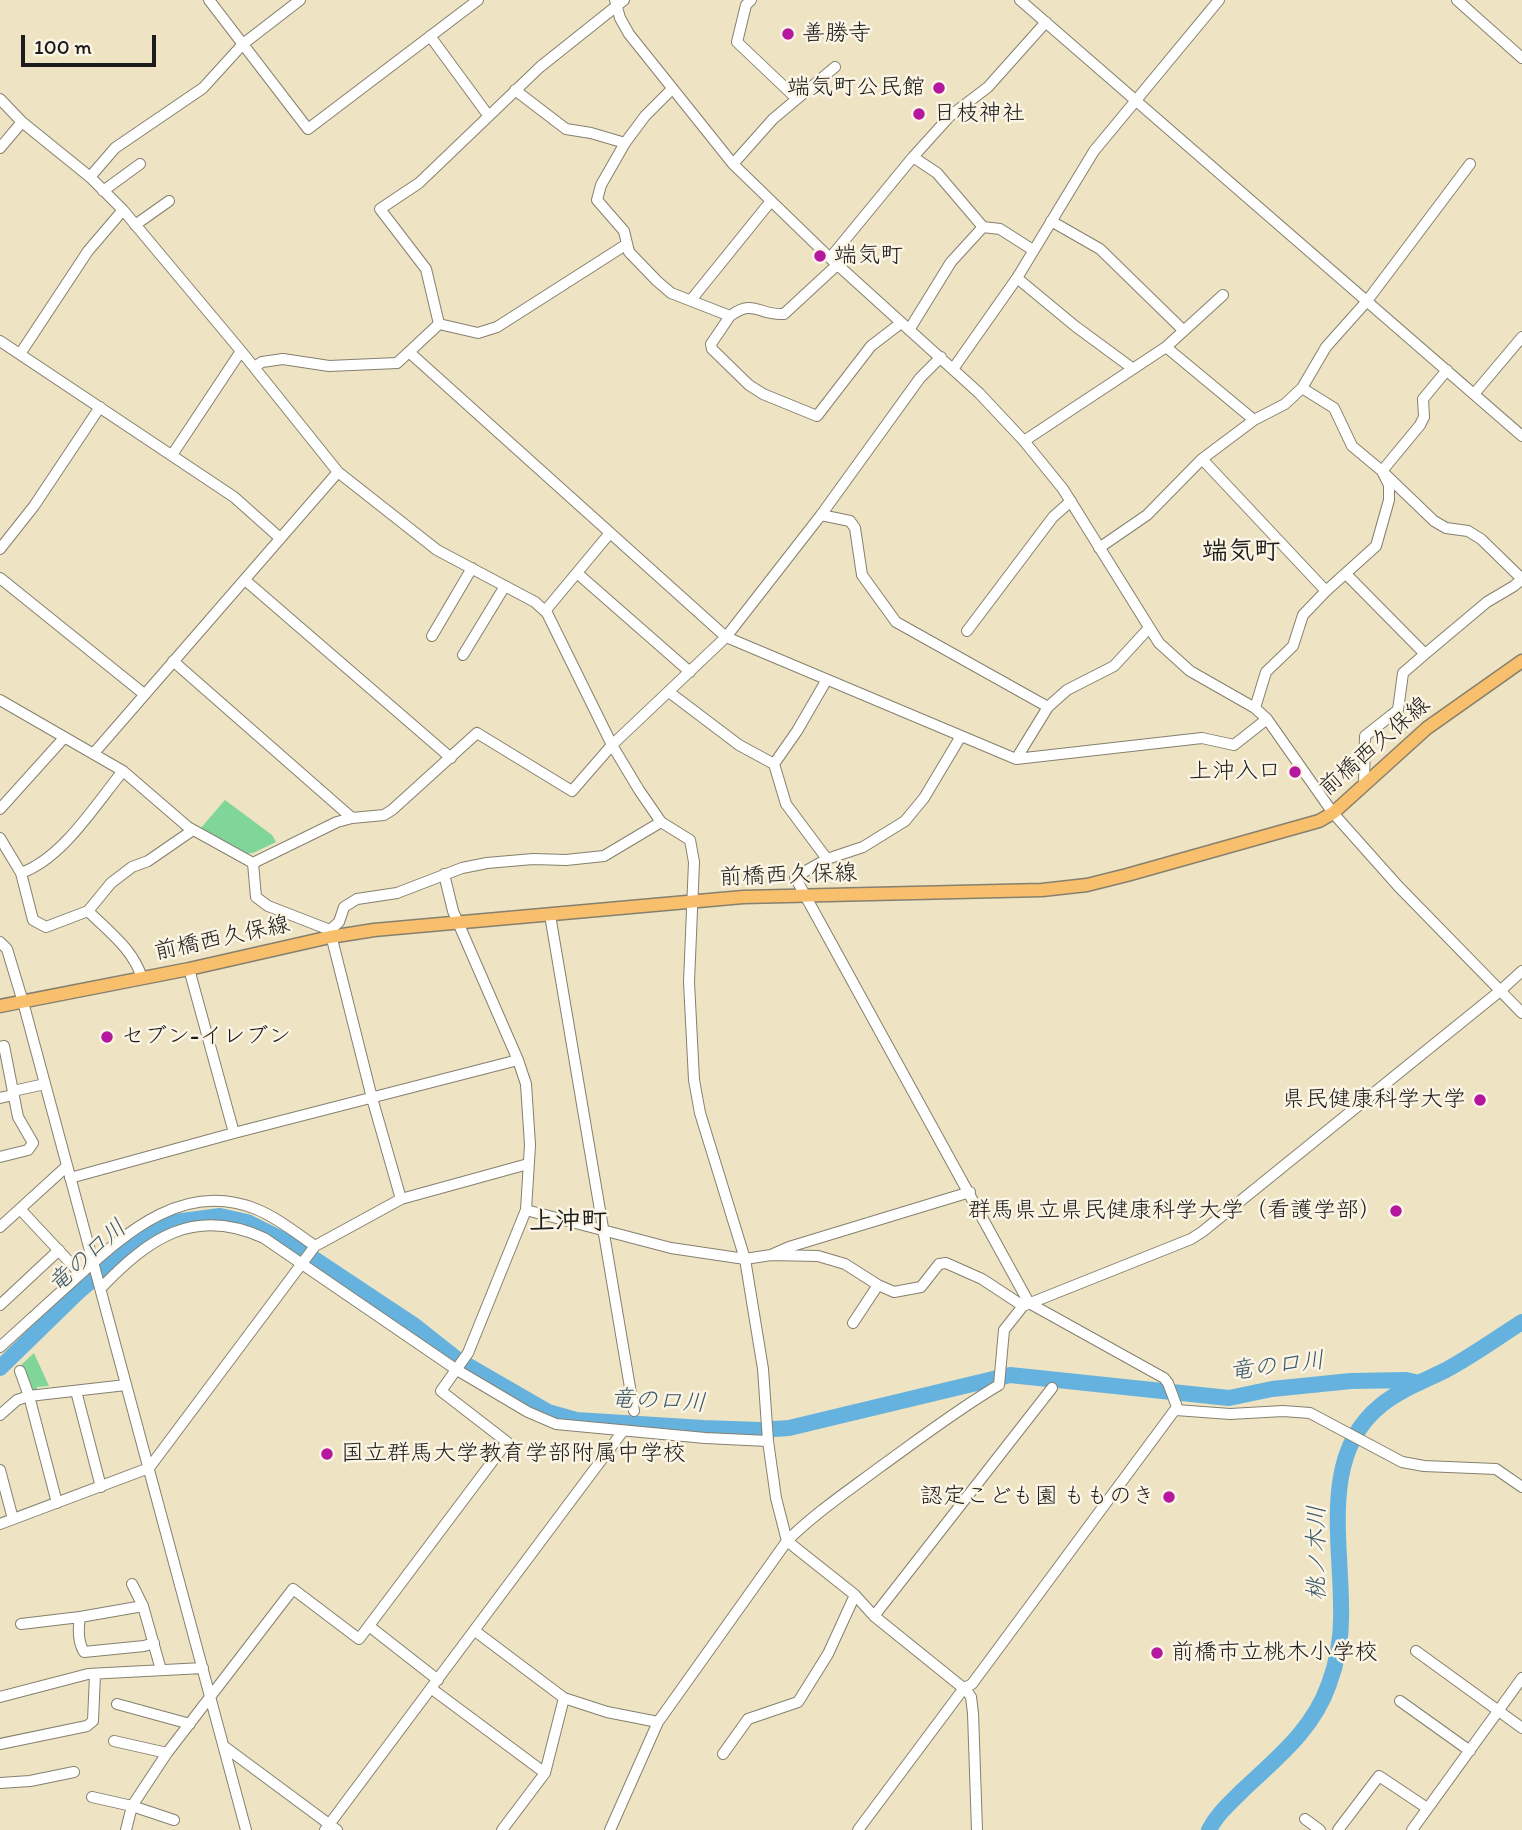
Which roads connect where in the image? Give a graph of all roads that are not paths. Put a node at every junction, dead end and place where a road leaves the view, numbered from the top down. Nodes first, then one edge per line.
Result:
1 (209, 0) edge
2 (300, 0) edge
3 (477, 0) edge
4 (751, 0) edge
5 (1020, 0) edge
6 (1219, 0) edge
7 (1457, 0) edge
8 (619, 2) edge
9 (1046, 22) junction
10 (430, 36) junction
11 (243, 44) junction
12 (1522, 58) edge
13 (835, 67) dead end
14 (671, 89) junction
15 (515, 90) junction
16 (796, 98) junction
17 (0, 99) edge
18 (1136, 101) junction
19 (488, 115) junction
20 (22, 122) junction
21 (625, 143) junction
22 (0, 148) edge
23 (913, 157) junction
24 (140, 164) dead end
25 (733, 164) junction
26 (1471, 164) dead end
27 (90, 177) junction
28 (103, 191) junction
29 (169, 201) dead end
30 (771, 201) junction
31 (123, 210) junction
32 (1051, 221) junction
33 (135, 225) junction
34 (983, 227) junction
35 (627, 244) junction
36 (1033, 250) junction
37 (833, 262) junction
38 (1017, 278) junction
39 (1223, 295) dead end
40 (691, 300) junction
41 (1367, 301) junction
42 (730, 316) junction
43 (439, 324) junction
44 (905, 326) junction
45 (1183, 330) junction
46 (1522, 337) edge
47 (0, 341) edge
48 (1167, 347) junction
49 (241, 351) junction
50 (409, 352) junction
51 (20, 354) junction
52 (941, 358) junction
53 (254, 367) junction
54 (1132, 368) junction
55 (953, 369) junction
56 (1447, 370) junction
57 (1302, 388) junction
58 (1474, 394) junction
59 (100, 407) junction
60 (1254, 420) junction
61 (1522, 436) edge
62 (1024, 441) junction
63 (172, 456) junction
64 (1202, 459) junction
65 (1382, 471) junction
66 (338, 472) junction
67 (1071, 501) junction
68 (821, 515) junction
69 (610, 533) junction
70 (280, 538) junction
71 (1099, 548) junction
72 (0, 549) edge
73 (472, 568) junction
74 (577, 573) junction
75 (1346, 574) junction
76 (0, 578) edge
77 (1522, 579) edge
78 (245, 580) junction
79 (505, 586) junction
80 (1326, 590) junction
81 (545, 611) junction
82 (1149, 628) junction
83 (967, 631) dead end
84 (432, 636) dead end
85 (726, 636) junction
86 (1424, 654) junction
87 (463, 655) dead end
88 (1522, 660) edge
89 (173, 661) junction
90 (690, 672) junction
91 (826, 681) junction
92 (669, 692) junction
93 (144, 694) junction
94 (0, 700) edge
95 (1048, 707) junction
96 (1255, 708) junction
97 (1267, 719) junction
98 (961, 736) junction
99 (64, 738) junction
100 (612, 746) junction
101 (94, 753) junction
102 (451, 758) junction
103 (1016, 759) junction
104 (774, 764) junction
105 (122, 771) junction
106 (1364, 785) junction
107 (0, 809) edge
108 (1333, 813) junction
109 (352, 818) junction
110 (661, 822) junction
111 (193, 830) junction
112 (0, 838) edge
113 (827, 859) junction
114 (253, 863) junction
115 (21, 873) junction
116 (444, 874) junction
117 (804, 895) junction
118 (691, 902) junction
119 (88, 911) junction
120 (550, 915) junction
121 (458, 924) junction
122 (330, 934) junction
123 (0, 942) edge
124 (189, 969) junction
125 (1522, 971) edge
126 (142, 978) junction
127 (1500, 991) junction
128 (23, 1002) junction
129 (0, 1006) edge
130 (1522, 1013) edge
131 (0, 1047) edge
132 (518, 1060) junction
133 (44, 1084) junction
134 (13, 1093) junction
135 (0, 1098) edge
136 (372, 1098) junction
137 (234, 1133) junction
138 (0, 1157) edge
139 (528, 1164) junction
140 (66, 1166) junction
141 (71, 1178) junction
142 (970, 1192) junction
143 (401, 1199) junction
144 (20, 1209) junction
145 (526, 1210) junction
146 (0, 1227) edge
147 (603, 1230) junction
148 (314, 1247) junction
149 (59, 1250) junction
150 (771, 1255) junction
151 (745, 1259) junction
152 (95, 1263) junction
153 (302, 1264) junction
154 (78, 1277) junction
155 (878, 1285) junction
156 (100, 1286) junction
157 (1026, 1304) junction
158 (0, 1306) edge
159 (853, 1324) dead end
160 (0, 1346) edge
161 (457, 1368) junction
162 (20, 1371) dead end
163 (126, 1385) junction
164 (1052, 1388) dead end
165 (76, 1391) junction
166 (29, 1396) junction
167 (1176, 1407) junction
168 (634, 1411) dead end
169 (0, 1415) edge
170 (623, 1431) junction
171 (768, 1441) junction
172 (149, 1468) junction
173 (0, 1470) edge
174 (101, 1487) junction
175 (1522, 1487) edge
176 (57, 1503) junction
177 (13, 1519) junction
178 (0, 1524) edge
179 (787, 1541) junction
180 (132, 1584) dead end
181 (855, 1595) junction
182 (143, 1606) junction
183 (874, 1616) junction
184 (80, 1617) junction
185 (21, 1624) dead end
186 (369, 1626) junction
187 (475, 1630) junction
188 (154, 1643) junction
189 (1416, 1651) dead end
190 (202, 1668) junction
191 (161, 1670) junction
192 (95, 1674) junction
193 (1522, 1678) edge
194 (435, 1684) junction
195 (964, 1688) junction
196 (212, 1696) junction
197 (0, 1697) edge
198 (564, 1698) junction
199 (1400, 1701) dead end
200 (117, 1703) dead end
201 (1498, 1710) junction
202 (658, 1722) junction
203 (190, 1724) junction
204 (1522, 1728) edge
205 (114, 1741) dead end
206 (0, 1744) edge
207 (224, 1747) junction
208 (1469, 1751) junction
209 (167, 1753) junction
210 (723, 1754) dead end
211 (74, 1772) dead end
212 (545, 1773) junction
213 (0, 1783) edge
214 (92, 1797) dead end
215 (132, 1806) junction
216 (1427, 1808) junction
217 (1305, 1819) dead end
218 (174, 1821) dead end
219 (330, 1828) edge
220 (126, 1830) edge
221 (246, 1830) edge
222 (502, 1830) edge
223 (610, 1830) edge
224 (858, 1830) edge
225 (977, 1830) edge
226 (1320, 1830) edge
227 (1338, 1830) edge
228 (1412, 1830) edge

1 - 11 street
2 - 11 street
3 - 10 street
4 - 16 street
5 - 9 street
6 - 18 street
7 - 12 street
8 - 14 street
8 - 15 street
9 - 18 street
9 - 23 street
10 - 11 street
10 - 19 street
11 - 27 street
13 - 16 street
14 - 21 street
14 - 25 street
15 - 19 street
15 - 21 street
16 - 25 street
17 - 20 street
18 - 32 street
18 - 41 street
19 - 43 street
20 - 22 street
20 - 27 street
21 - 35 street
23 - 34 street
23 - 37 street
24 - 28 street
25 - 30 street
26 - 41 street
27 - 28 street
28 - 31 street
29 - 33 street
30 - 37 street
30 - 40 street
31 - 33 street
31 - 51 street
32 - 36 street
32 - 45 street
33 - 49 street
34 - 36 street
34 - 44 street
35 - 40 street
35 - 43 street
36 - 38 street
37 - 42 street
37 - 44 street
38 - 54 street
38 - 55 street
39 - 45 street
40 - 42 street
41 - 56 street
41 - 57 street
42 - 44 street
43 - 50 street
44 - 52 street
45 - 48 street
46 - 58 street
47 - 51 street
48 - 54 street
48 - 60 street
49 - 53 street
49 - 63 street
50 - 53 street
50 - 69 street
51 - 59 street
52 - 55 street
52 - 68 street
53 - 66 street
54 - 62 street
55 - 62 street
56 - 58 street
56 - 65 street
57 - 60 street
57 - 65 street
58 - 61 street
59 - 63 street
59 - 72 street
60 - 64 street
62 - 67 street
63 - 70 street
64 - 71 street
64 - 80 street
65 - 75 street
65 - 77 street
66 - 70 street
66 - 73 street
67 - 71 street
67 - 83 street
68 - 85 street
68 - 95 street
69 - 74 street
69 - 85 street
70 - 78 street
71 - 82 street
73 - 79 street
73 - 84 street
74 - 81 street
74 - 90 street
75 - 80 street
75 - 86 street
76 - 93 street
77 - 86 street
78 - 89 street
78 - 102 street
79 - 81 street
79 - 87 street
80 - 96 street
81 - 100 street
82 - 95 street
82 - 96 street
85 - 90 street
85 - 91 street
86 - 106 street
88 - 106 main road, 前橋西久保線
89 - 93 street
89 - 109 street
90 - 92 street
91 - 98 street
91 - 104 street
92 - 100 street
92 - 104 street
93 - 101 street
94 - 99 street
95 - 103 street
96 - 97 street
97 - 103 street
97 - 108 street
98 - 103 street
98 - 113 street
99 - 101 street
99 - 107 street
100 - 102 street
100 - 110 street
101 - 105 street
102 - 109 street
104 - 113 street
105 - 111 street
105 - 115 street
106 - 108 main road, 前橋西久保線
108 - 117 main road, 前橋西久保線
108 - 127 street
109 - 114 street
110 - 116 street
110 - 118 street
111 - 114 street
111 - 119 street
112 - 115 street
113 - 117 street
114 - 122 street
115 - 119 street
116 - 121 street
116 - 122 street
117 - 118 main road, 前橋西久保線
117 - 142 street
118 - 120 main road, 前橋西久保線
118 - 151 street
119 - 126 street
120 - 121 main road, 前橋西久保線
120 - 147 street
121 - 122 main road, 前橋西久保線
121 - 132 street
122 - 124 main road, 前橋西久保線
122 - 136 street
123 - 128 street
124 - 126 main road, 前橋西久保線
124 - 137 street
125 - 127 street
126 - 128 main road, 前橋西久保線
127 - 130 street
127 - 157 street
128 - 129 main road, 前橋西久保線
128 - 133 street
131 - 134 street
132 - 136 street
132 - 139 street
133 - 134 street
133 - 140 street
134 - 135 street
134 - 138 street
136 - 137 street
136 - 143 street
137 - 141 street
139 - 143 street
139 - 145 street
140 - 141 street
140 - 144 street
141 - 152 street
142 - 150 street
142 - 157 street
143 - 148 street
144 - 146 street
144 - 149 street
145 - 147 street
145 - 161 street
147 - 151 street
147 - 168 street
148 - 152 street
148 - 153 street
149 - 154 street
149 - 158 street
150 - 151 street
150 - 155 street
151 - 171 street
152 - 154 street
152 - 156 street
153 - 156 street
153 - 161 street
153 - 172 street
154 - 160 street
155 - 157 street
155 - 159 street
156 - 163 street
157 - 167 street
157 - 179 street
161 - 170 street
161 - 186 street
162 - 166 street
163 - 165 street
163 - 172 street
164 - 183 street
165 - 166 street
165 - 174 street
166 - 169 street
166 - 176 street
167 - 175 street
167 - 195 street
170 - 171 street
170 - 187 street
171 - 179 street
172 - 174 street
172 - 190 street
173 - 177 street
174 - 176 street
176 - 177 street
177 - 178 street
179 - 181 street
179 - 202 street
180 - 182 street
181 - 183 street
181 - 210 street
182 - 184 street
182 - 188 street
183 - 195 street
184 - 185 street
184 - 188 street
186 - 194 street
186 - 196 street
187 - 194 street
187 - 198 street
188 - 191 street
189 - 201 street
190 - 191 street
190 - 196 street
191 - 192 street
192 - 197 street
192 - 206 street
193 - 201 street
194 - 212 street
194 - 219 street
195 - 224 street
195 - 225 street
196 - 203 street
196 - 207 street
198 - 202 street
198 - 212 street
199 - 208 street
200 - 203 street
201 - 204 street
201 - 208 street
202 - 223 street
203 - 209 street
205 - 209 street
207 - 219 street
207 - 221 street
208 - 216 street
209 - 215 street
211 - 213 street
212 - 222 street
214 - 215 street
215 - 218 street
215 - 220 street
216 - 227 street
216 - 228 street
217 - 226 street

